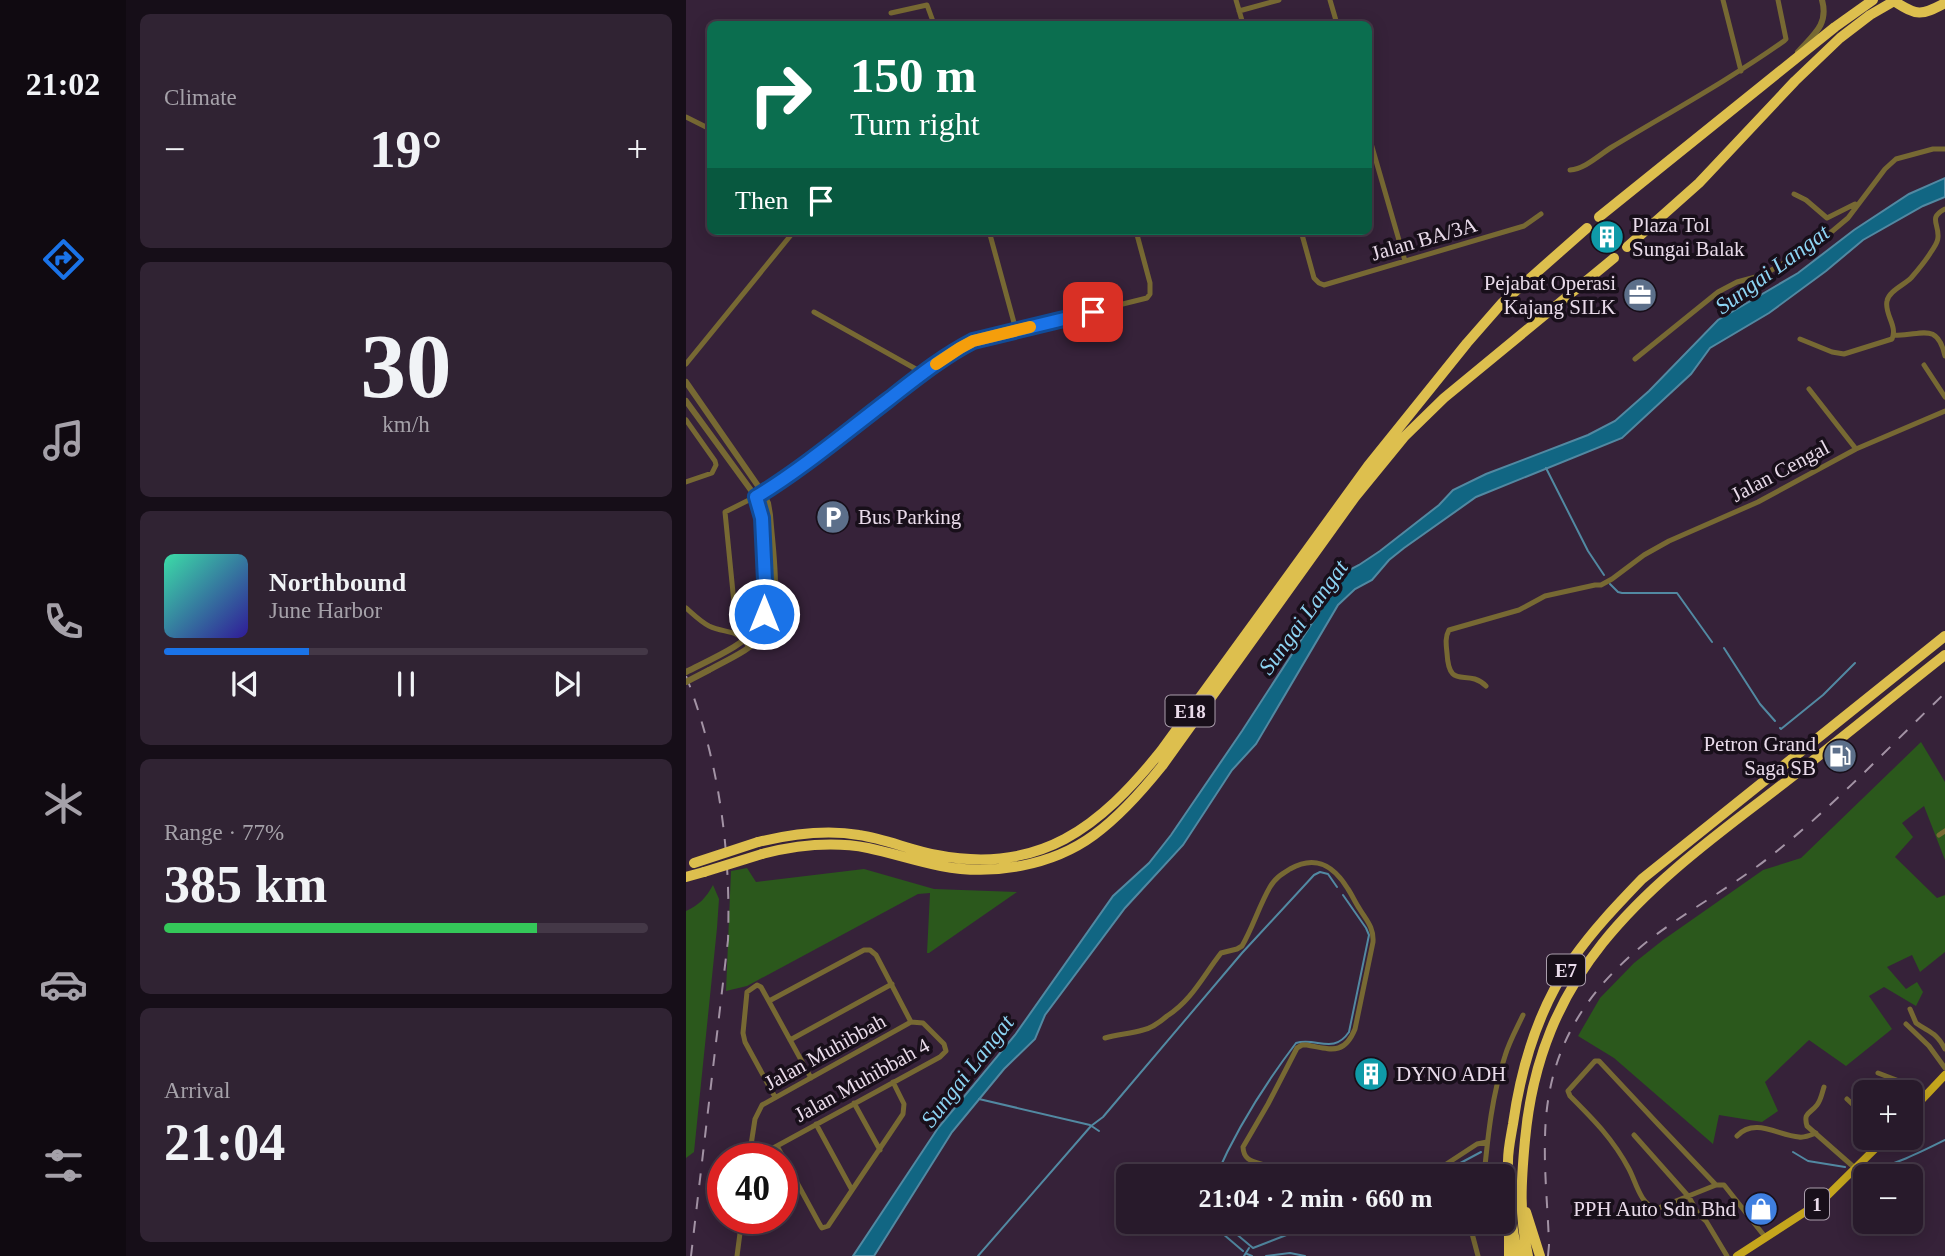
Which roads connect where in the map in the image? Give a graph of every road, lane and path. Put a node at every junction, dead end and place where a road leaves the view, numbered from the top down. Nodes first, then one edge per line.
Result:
1 (1236, 0) edge
2 (1279, 0) edge
3 (1331, 0) edge
4 (1723, 0) edge
5 (1778, 0) edge
6 (1822, 0) edge
7 (1873, 0) edge
8 (1895, 1) edge
9 (1945, 3) edge
10 (1239, 11) junction
11 (891, 13) dead end
12 (933, 21) edge
13 (1242, 21) edge
14 (1337, 21) edge
15 (1741, 71) junction
16 (1775, 76) junction
17 (686, 117) edge
18 (707, 128) edge
19 (1372, 147) edge
20 (1945, 149) edge
21 (1570, 170) dead end
22 (1794, 194) dead end
23 (1855, 204) dead end
24 (1945, 209) edge
25 (1541, 214) dead end
26 (1599, 217) dead end
27 (1587, 228) dead end
28 (791, 235) dead end
29 (990, 235) edge
30 (1137, 235) edge
31 (1302, 235) edge
32 (1627, 247) dead end
33 (1614, 258) dead end
34 (1405, 261) junction
35 (814, 312) dead end
36 (1016, 330) junction
37 (1894, 335) junction
38 (1800, 339) dead end
39 (1945, 356) edge
40 (1635, 359) dead end
41 (686, 364) edge
42 (1924, 365) dead end
43 (923, 373) junction
44 (1945, 381) edge
45 (686, 382) edge
46 (1939, 387) junction
47 (1809, 389) dead end
48 (1945, 397) edge
49 (686, 401) edge
50 (1945, 411) edge
51 (686, 420) edge
52 (708, 431) junction
53 (699, 438) junction
54 (1856, 449) junction
55 (686, 482) edge
56 (763, 493) junction
57 (756, 497) junction
58 (775, 593) junction
59 (686, 608) edge
60 (793, 623) dead end
61 (737, 633) junction
62 (1945, 636) edge
63 (745, 639) junction
64 (749, 647) junction
65 (1945, 655) edge
66 (686, 672) edge
67 (686, 681) edge
68 (1486, 686) dead end
69 (696, 868) edge
70 (686, 879) edge
71 (892, 984) junction
72 (769, 1001) junction
73 (1910, 1009) dead end
74 (1523, 1015) dead end
75 (914, 1022) junction
76 (1906, 1024) dead end
77 (1105, 1038) dead end
78 (790, 1040) junction
79 (1945, 1049) edge
80 (1945, 1068) edge
81 (1878, 1073) dead end
82 (1945, 1075) edge
83 (811, 1078) junction
84 (1896, 1080) edge
85 (892, 1082) junction
86 (1824, 1087) dead end
87 (775, 1097) junction
88 (1847, 1099) dead end
89 (1923, 1099) edge
90 (854, 1103) junction
91 (1853, 1105) edge
92 (816, 1124) junction
93 (1816, 1133) junction
94 (1634, 1135) dead end
95 (1737, 1136) dead end
96 (1487, 1142) junction
97 (754, 1143) edge
98 (782, 1143) edge
99 (880, 1150) junction
100 (1874, 1150) edge
101 (1265, 1164) edge
102 (1446, 1164) edge
103 (1485, 1164) edge
104 (1508, 1164) edge
105 (1861, 1164) edge
106 (1853, 1166) edge
107 (1853, 1172) edge
108 (798, 1185) edge
109 (1716, 1185) junction
110 (1520, 1188) junction
111 (852, 1190) junction
112 (1689, 1197) junction
113 (740, 1234) edge
114 (1472, 1234) edge
115 (1509, 1234) edge
116 (1514, 1234) edge
117 (1766, 1238) junction
118 (737, 1256) edge
119 (1478, 1256) edge
120 (1509, 1256) edge
121 (1518, 1256) edge
122 (1528, 1256) edge
123 (1540, 1256) edge
124 (1727, 1256) edge
125 (1737, 1256) edge

1 - 10 street
2 - 10 street
3 - 14 street
4 - 15 street
5 - 15 street
6 - 16 street
7 - 16 highway
8 - 9 highway
8 - 32 highway
10 - 13 street
11 - 12 street
15 - 21 street
16 - 26 highway
17 - 18 street
19 - 34 street
20 - 40 street
22 - 23 street
24 - 37 street
25 - 34 street, Jalan BA/3A
27 - 69 highway, E18, bridge
28 - 41 street
29 - 36 street
30 - 36 street
31 - 34 street, Jalan BA/3A
33 - 69 highway, E18, bridge
35 - 43 street
36 - 43 street
37 - 38 street
37 - 39 street
42 - 46 street
43 - 56 street
44 - 46 street
45 - 56 street
46 - 48 street
47 - 54 street
49 - 52 street
50 - 54 street, Jalan Cengal
51 - 53 street
52 - 53 street
52 - 57 street
53 - 55 street
54 - 68 street, Jalan Cengal
56 - 57 street
56 - 58 street
57 - 61 street
57 - 63 street
58 - 60 street
58 - 64 street
59 - 61 street
61 - 63 street
62 - 104 highway, E7
63 - 64 street
63 - 66 street
64 - 67 street, bridge
65 - 110 highway, E7
69 - 70 highway, E18
71 - 72 street
71 - 75 street
71 - 78 street
72 - 78 street
72 - 87 street
73 - 79 street
74 - 96 street
75 - 83 street, Jalan Muhibbah
75 - 85 street, Jalan Muhibbah 4
76 - 80 street
77 - 101 street
78 - 83 street
81 - 84 street
82 - 89 main road
83 - 87 street, Jalan Muhibbah
85 - 90 street, Jalan Muhibbah 4
85 - 99 street
86 - 93 street
87 - 97 street, Jalan Muhibbah
88 - 91 street
90 - 92 street, Jalan Muhibbah 4
90 - 99 street
92 - 98 street, Jalan Muhibbah 4
92 - 111 street
93 - 95 street
93 - 106 street
94 - 112 street
96 - 102 street
96 - 103 street
99 - 111 street
100 - 105 main road, 1
107 - 117 main road, 1
108 - 111 street
109 - 112 street
109 - 112 street
109 - 117 street
110 - 122 highway, E7
110 - 123 highway
112 - 124 street
113 - 118 street
114 - 119 street
115 - 120 highway
116 - 121 highway, E7
117 - 125 main road, 1

